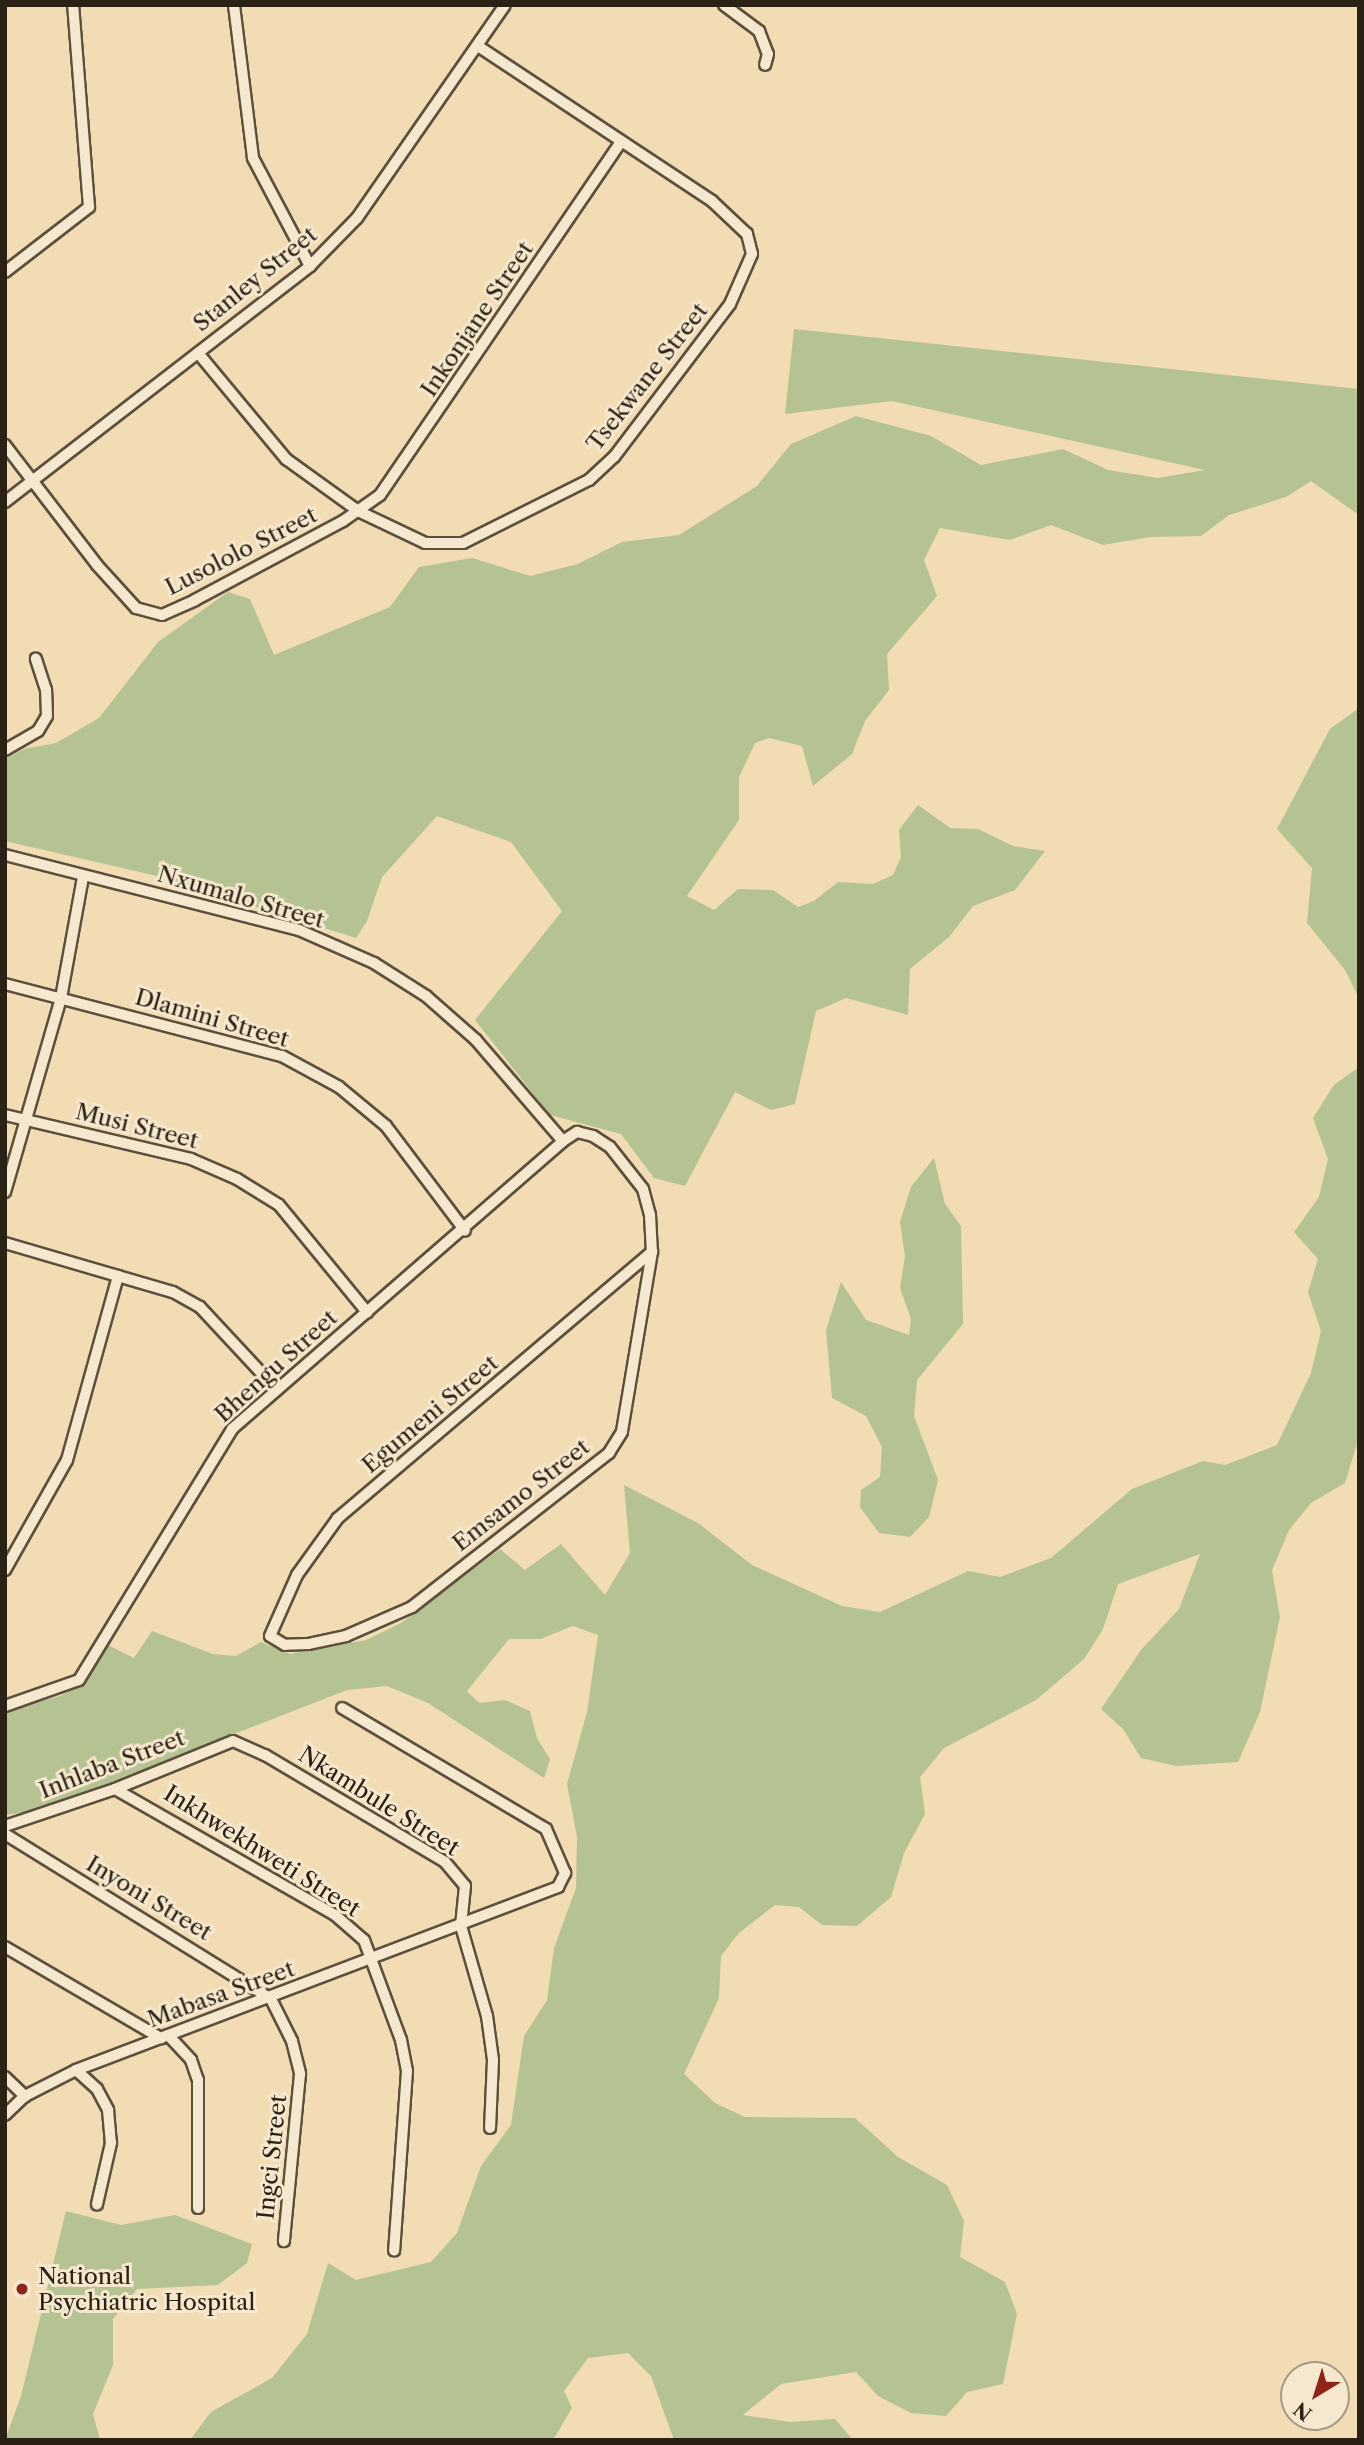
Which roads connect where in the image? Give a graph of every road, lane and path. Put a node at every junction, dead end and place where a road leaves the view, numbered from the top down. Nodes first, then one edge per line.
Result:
1 (73, 5) edge
2 (234, 5) edge
3 (505, 5) edge
4 (724, 5) edge
5 (478, 46) junction
6 (765, 65) dead end
7 (621, 142) junction
8 (310, 266) junction
9 (5, 272) edge
10 (198, 352) junction
11 (5, 445) edge
12 (33, 480) junction
13 (5, 502) edge
14 (358, 511) junction
15 (36, 659) dead end
16 (5, 750) edge
17 (5, 855) edge
18 (83, 877) junction
19 (5, 984) edge
20 (61, 998) junction
21 (5, 1115) edge
22 (24, 1120) junction
23 (563, 1141) junction
24 (5, 1192) edge
25 (464, 1231) junction
26 (5, 1243) edge
27 (652, 1252) junction
28 (118, 1276) junction
29 (367, 1312) junction
30 (277, 1390) junction
31 (5, 1570) edge
32 (270, 1636) joint
33 (5, 1706) edge
34 (342, 1708) dead end
35 (233, 1741) joint
36 (115, 1789) junction
37 (5, 1826) edge
38 (5, 1834) edge
39 (461, 1926) junction
40 (5, 1947) edge
41 (373, 1961) junction
42 (271, 1998) junction
43 (164, 2037) junction
44 (76, 2070) junction
45 (5, 2077) edge
46 (25, 2096) junction
47 (5, 2115) edge
48 (490, 2128) dead end
49 (97, 2204) dead end
50 (198, 2208) dead end
51 (284, 2241) dead end
52 (394, 2251) dead end

1 - 9 street
2 - 8 street
3 - 5 street, Stanley Street
4 - 6 street
5 - 7 street, Tsekwane Street
5 - 8 street, Stanley Street
7 - 14 street, Inkonjane Street
7 - 14 street, Tsekwane Street
8 - 10 street, Stanley Street
10 - 12 street, Stanley Street
10 - 14 street, Tsekwane Street
11 - 12 street, Lusololo Street
12 - 13 street, Stanley Street
12 - 14 street, Lusololo Street
15 - 16 street
17 - 18 street, Nxumalo Street
18 - 20 street
18 - 23 street, Nxumalo Street
19 - 20 street, Dlamini Street
20 - 22 street
20 - 25 street, Dlamini Street
21 - 22 street, Musi Street
22 - 24 street
22 - 29 street, Musi Street
23 - 25 street, Bhengu Street
23 - 27 street, Emsamo Street
25 - 29 street, Bhengu Street
26 - 28 street
27 - 32 street, Egumeni Street
27 - 32 street, Emsamo Street
28 - 30 street
28 - 31 street
29 - 30 street, Bhengu Street
30 - 33 street, Bhengu Street
34 - 39 street, Mabasa Street
35 - 36 street, Inhlaba Street
35 - 39 street, Nkambule Street
36 - 37 street, Inhlaba Street
36 - 41 street, Inkhwekhweti Street
38 - 42 street, Inyoni Street
39 - 41 street, Mabasa Street
39 - 48 street, Nkambule Street
40 - 43 street
41 - 42 street, Mabasa Street
41 - 52 street, Inkhwekhweti Street
42 - 43 street, Mabasa Street
42 - 51 street, Ingci Street
43 - 44 street, Mabasa Street
43 - 50 street
44 - 46 street, Mabasa Street
44 - 49 street
45 - 46 street
46 - 47 street, Mabasa Street

